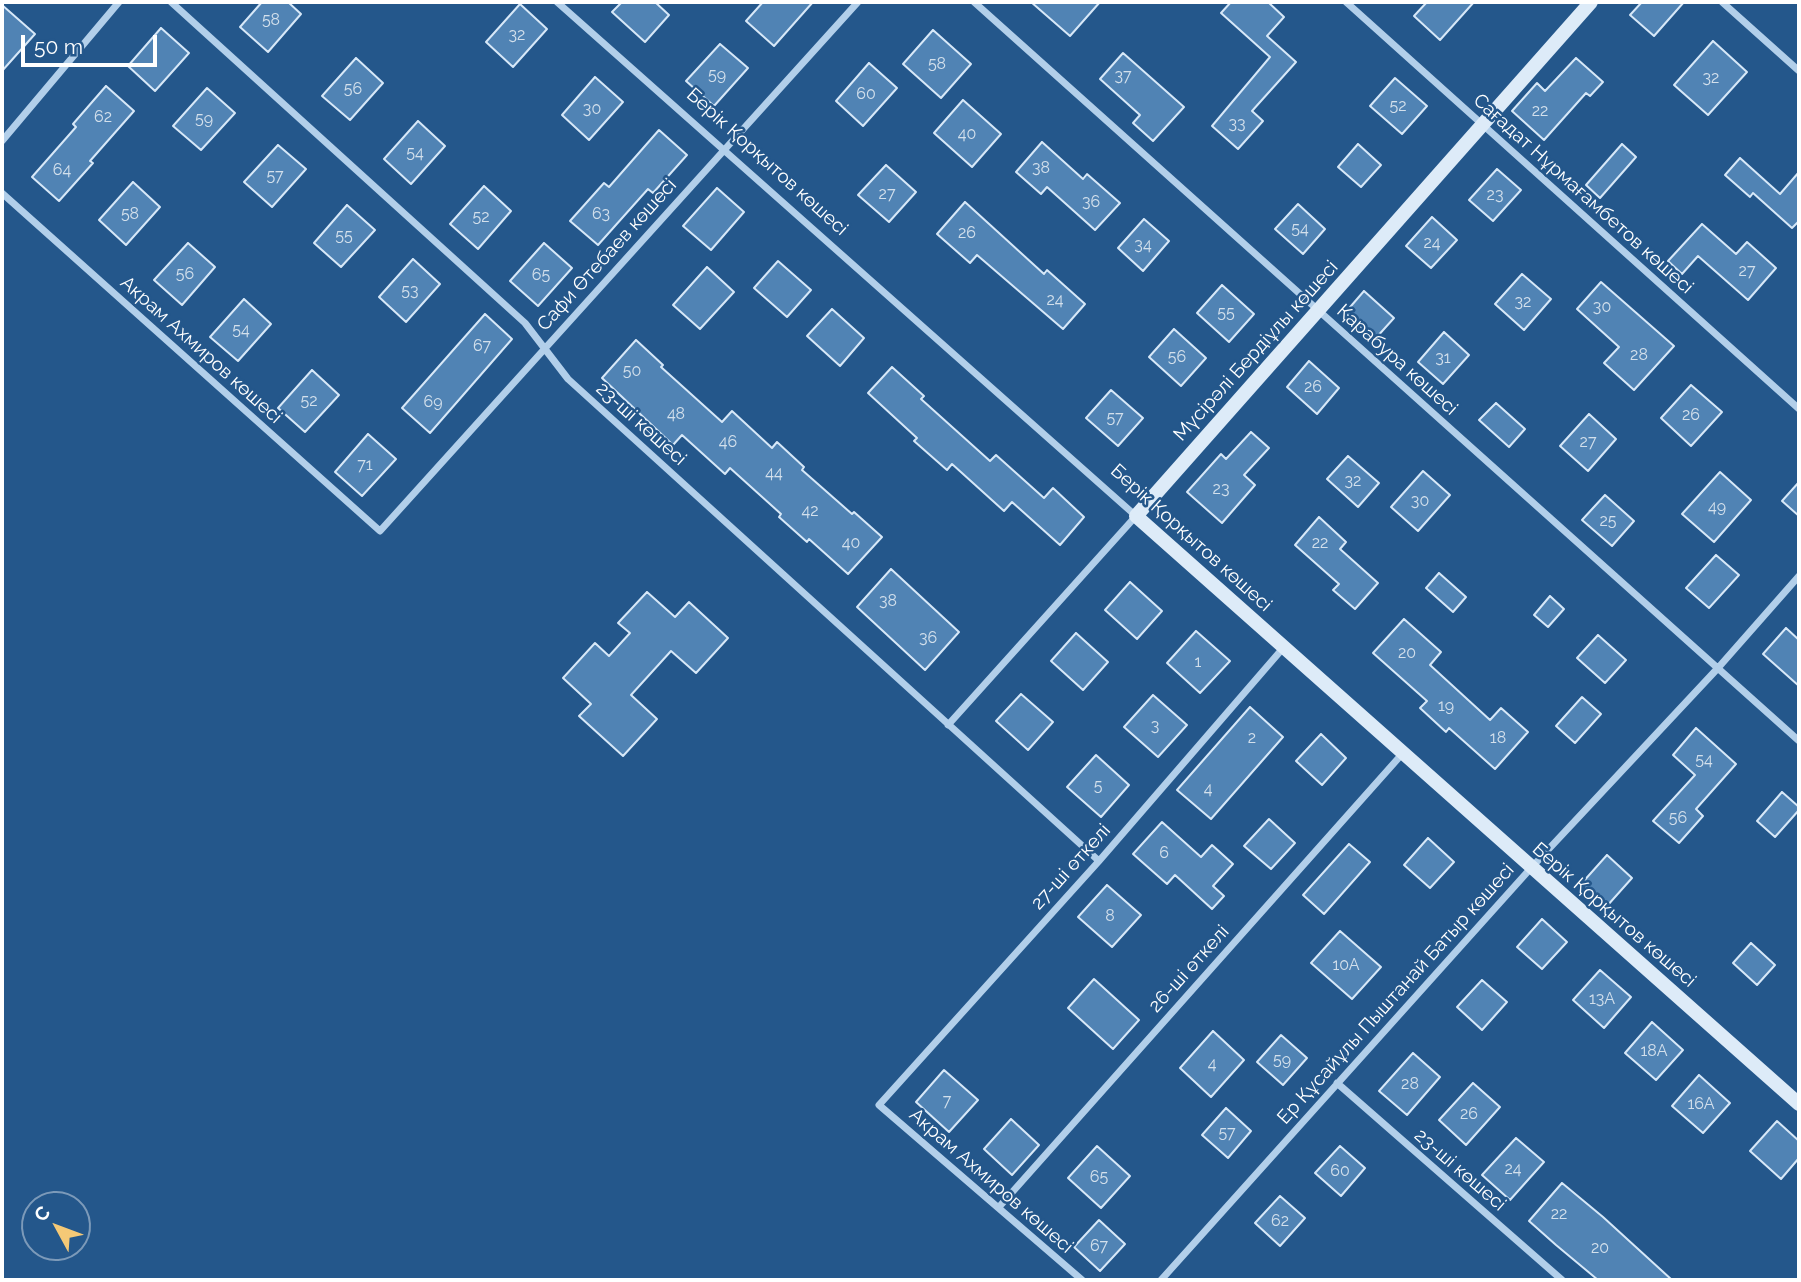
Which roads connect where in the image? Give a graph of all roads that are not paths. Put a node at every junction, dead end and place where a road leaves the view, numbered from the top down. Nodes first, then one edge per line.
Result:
1 (120, 2) edge
2 (171, 2) edge
3 (557, 2) edge
4 (858, 2) edge
5 (974, 2) edge
6 (1346, 2) edge
7 (1591, 2) edge
8 (1722, 2) edge
9 (1799, 71) edge
10 (1483, 124) junction
11 (2, 141) edge
12 (724, 150) junction
13 (2, 193) edge
14 (1318, 310) junction
15 (545, 347) junction
16 (1799, 409) edge
17 (1136, 516) junction
18 (380, 531) joint
19 (1799, 576) edge
20 (1284, 647) junction
21 (1718, 668) junction
22 (948, 725) junction
23 (1799, 741) edge
24 (1403, 752) junction
25 (1099, 861) junction
26 (1531, 868) junction
27 (1337, 1083) junction
28 (1799, 1104) edge
29 (878, 1105) joint
30 (999, 1207) junction
31 (1082, 1280) edge
32 (1161, 1280) edge
33 (1562, 1280) edge

1 - 11 street
2 - 15 street, 23-шi көшесi
3 - 12 street, Берік Қорқытов көшесі
4 - 12 street, Сафи Өтебаев көшесі
5 - 14 street, Қарабура көшесі
6 - 10 street, Сағадат Нұрмағамбетов көшесі
7 - 10 street, Мүсірәлі Бердіұлы көшесі
8 - 9 street
10 - 14 street, Мүсірәлі Бердіұлы көшесі
10 - 16 street, Сағадат Нұрмағамбетов көшесі
12 - 15 street, Сафи Өтебаев көшесі
12 - 17 street, Берік Қорқытов көшесі
13 - 18 street, Акрам Ахмиров көшесі
14 - 17 street, Мүсірәлі Бердіұлы көшесі
14 - 21 street, Қарабура көшесі
15 - 18 street, Сафи Өтебаев көшесі
15 - 22 street, 23-шi көшесi
17 - 20 street, Берік Қорқытов көшесі
17 - 22 street, Мүсірәлі Бердіұлы көшесі
19 - 21 street, Ер Құсайұлы Пыштанай Батыр көшесі
20 - 24 street, Берік Қорқытов көшесі
20 - 25 street, 27-ші өткелі
21 - 23 street, Қарабура көшесі
21 - 26 street, Ер Құсайұлы Пыштанай Батыр көшесі
22 - 25 street, 23-шi көшесi
24 - 26 street, Берік Қорқытов көшесі
24 - 30 street, 26-ші өткелі
25 - 29 street, 27-ші өткелі
26 - 27 street, Ер Құсайұлы Пыштанай Батыр көшесі
26 - 28 street, Берік Қорқытов көшесі
27 - 32 street, Ер Құсайұлы Пыштанай Батыр көшесі
27 - 33 street, 23-шi көшесi
29 - 30 street, Акрам Ахмиров көшесі
30 - 31 street, Акрам Ахмиров көшесі

